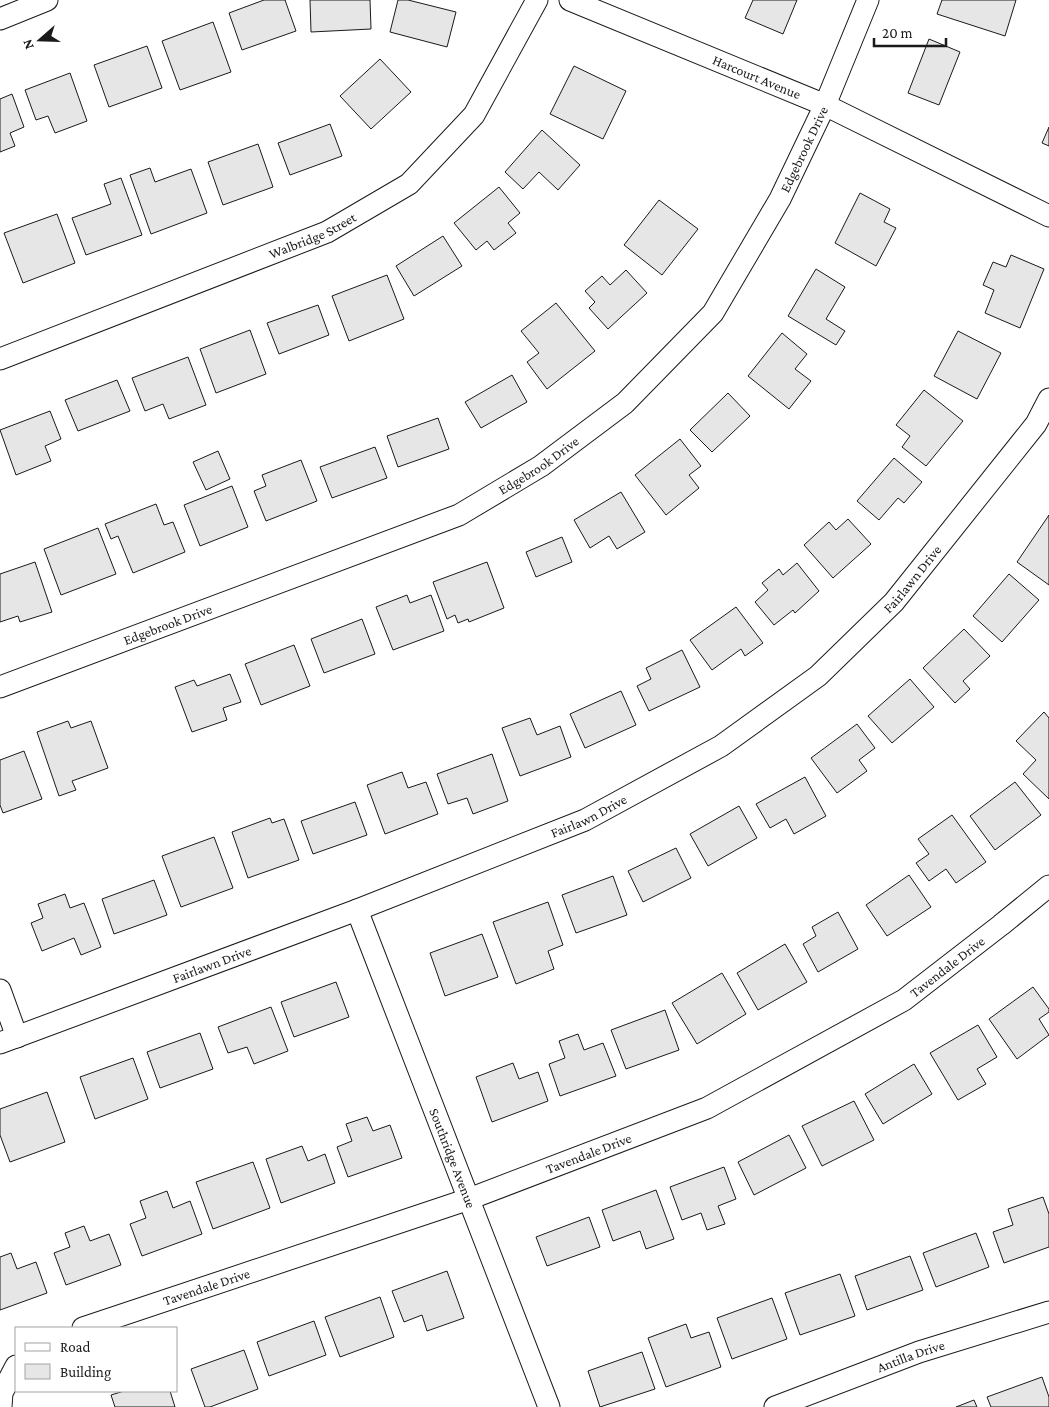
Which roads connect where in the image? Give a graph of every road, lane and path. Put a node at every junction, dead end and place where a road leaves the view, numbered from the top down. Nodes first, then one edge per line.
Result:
1 (47, 0) edge
2 (537, 0) edge
3 (570, 0) edge
4 (868, 0) edge
5 (0, 19) edge
6 (825, 106) junction
7 (1049, 216) edge
8 (0, 359) edge
9 (1049, 399) edge
10 (0, 686) edge
11 (1049, 886) edge
12 (356, 910) junction
13 (0, 990) edge
14 (9, 1040) edge
15 (469, 1199) junction
16 (1049, 1312) edge
17 (86, 1327) edge
18 (15, 1368) edge
19 (1, 1407) edge
20 (549, 1407) edge
21 (775, 1407) edge

1 - 5 street
2 - 8 street, Walbridge Street
3 - 6 street, Harcourt Avenue
4 - 6 street, Edgebrook Drive
6 - 7 street, Harcourt Avenue
6 - 10 street, Edgebrook Drive
9 - 12 street, Fairlawn Drive
11 - 15 street, Tavendale Drive
12 - 14 street, Fairlawn Drive
12 - 15 street, Southridge Avenue
13 - 14 street
15 - 17 street, Tavendale Drive
15 - 20 street, Southridge Avenue
16 - 21 street, Antilla Drive
18 - 19 street

